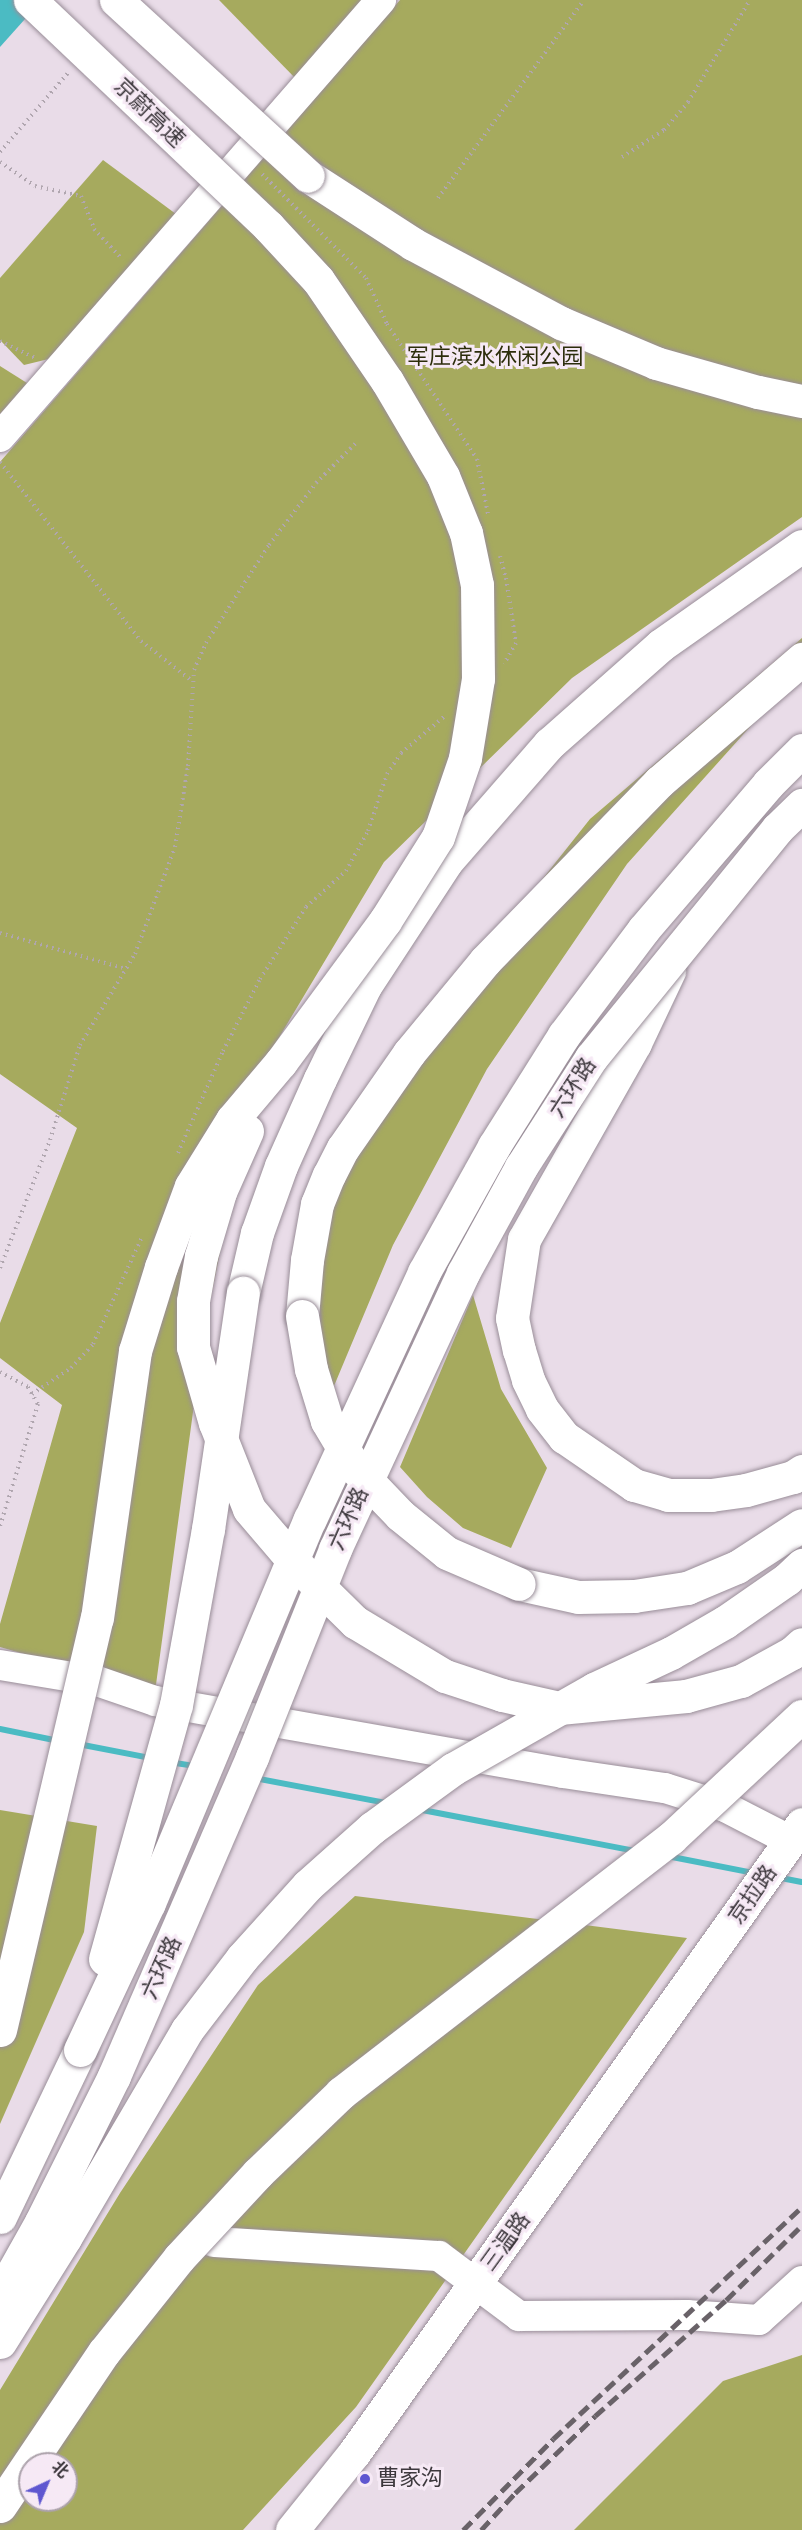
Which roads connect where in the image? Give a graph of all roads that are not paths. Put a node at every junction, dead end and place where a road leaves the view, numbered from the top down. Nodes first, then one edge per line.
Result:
1 (30, 0) edge
2 (116, 0) edge
3 (381, 0) edge
4 (758, 392) junction
5 (802, 394) edge
6 (802, 401) edge
7 (0, 436) edge
8 (802, 546) edge
9 (802, 659) edge
10 (802, 750) edge
11 (802, 805) edge
12 (678, 951) junction
13 (281, 1062) junction
14 (802, 1471) edge
15 (802, 1525) edge
16 (802, 1565) edge
17 (802, 1644) edge
18 (0, 1665) edge
19 (802, 1716) edge
20 (796, 1833) edge
21 (715, 1949) joint
22 (0, 2030) edge
23 (80, 2050) junction
24 (0, 2217) edge
25 (214, 2242) dead end
26 (802, 2281) edge
27 (476, 2283) junction
28 (0, 2295) edge
29 (0, 2342) edge
30 (0, 2506) edge
31 (292, 2530) edge

1 - 13 highway, 京蔚高速, bridge
2 - 4 highway, bridge
3 - 7 street
4 - 5 highway
4 - 6 highway
8 - 23 highway, bridge
9 - 15 highway, bridge
10 - 23 highway, 六环路, bridge
11 - 12 highway, 六环路, bridge
12 - 14 highway, bridge
12 - 28 highway, 六环路, bridge
13 - 17 highway, bridge
13 - 22 highway, bridge
16 - 29 highway, bridge
18 - 20 street
19 - 30 highway, bridge
20 - 21 highway, 京拉路
21 - 27 highway, 三温路
23 - 24 highway, 六环路
25 - 27 street
26 - 27 street
27 - 31 highway, 三温路

